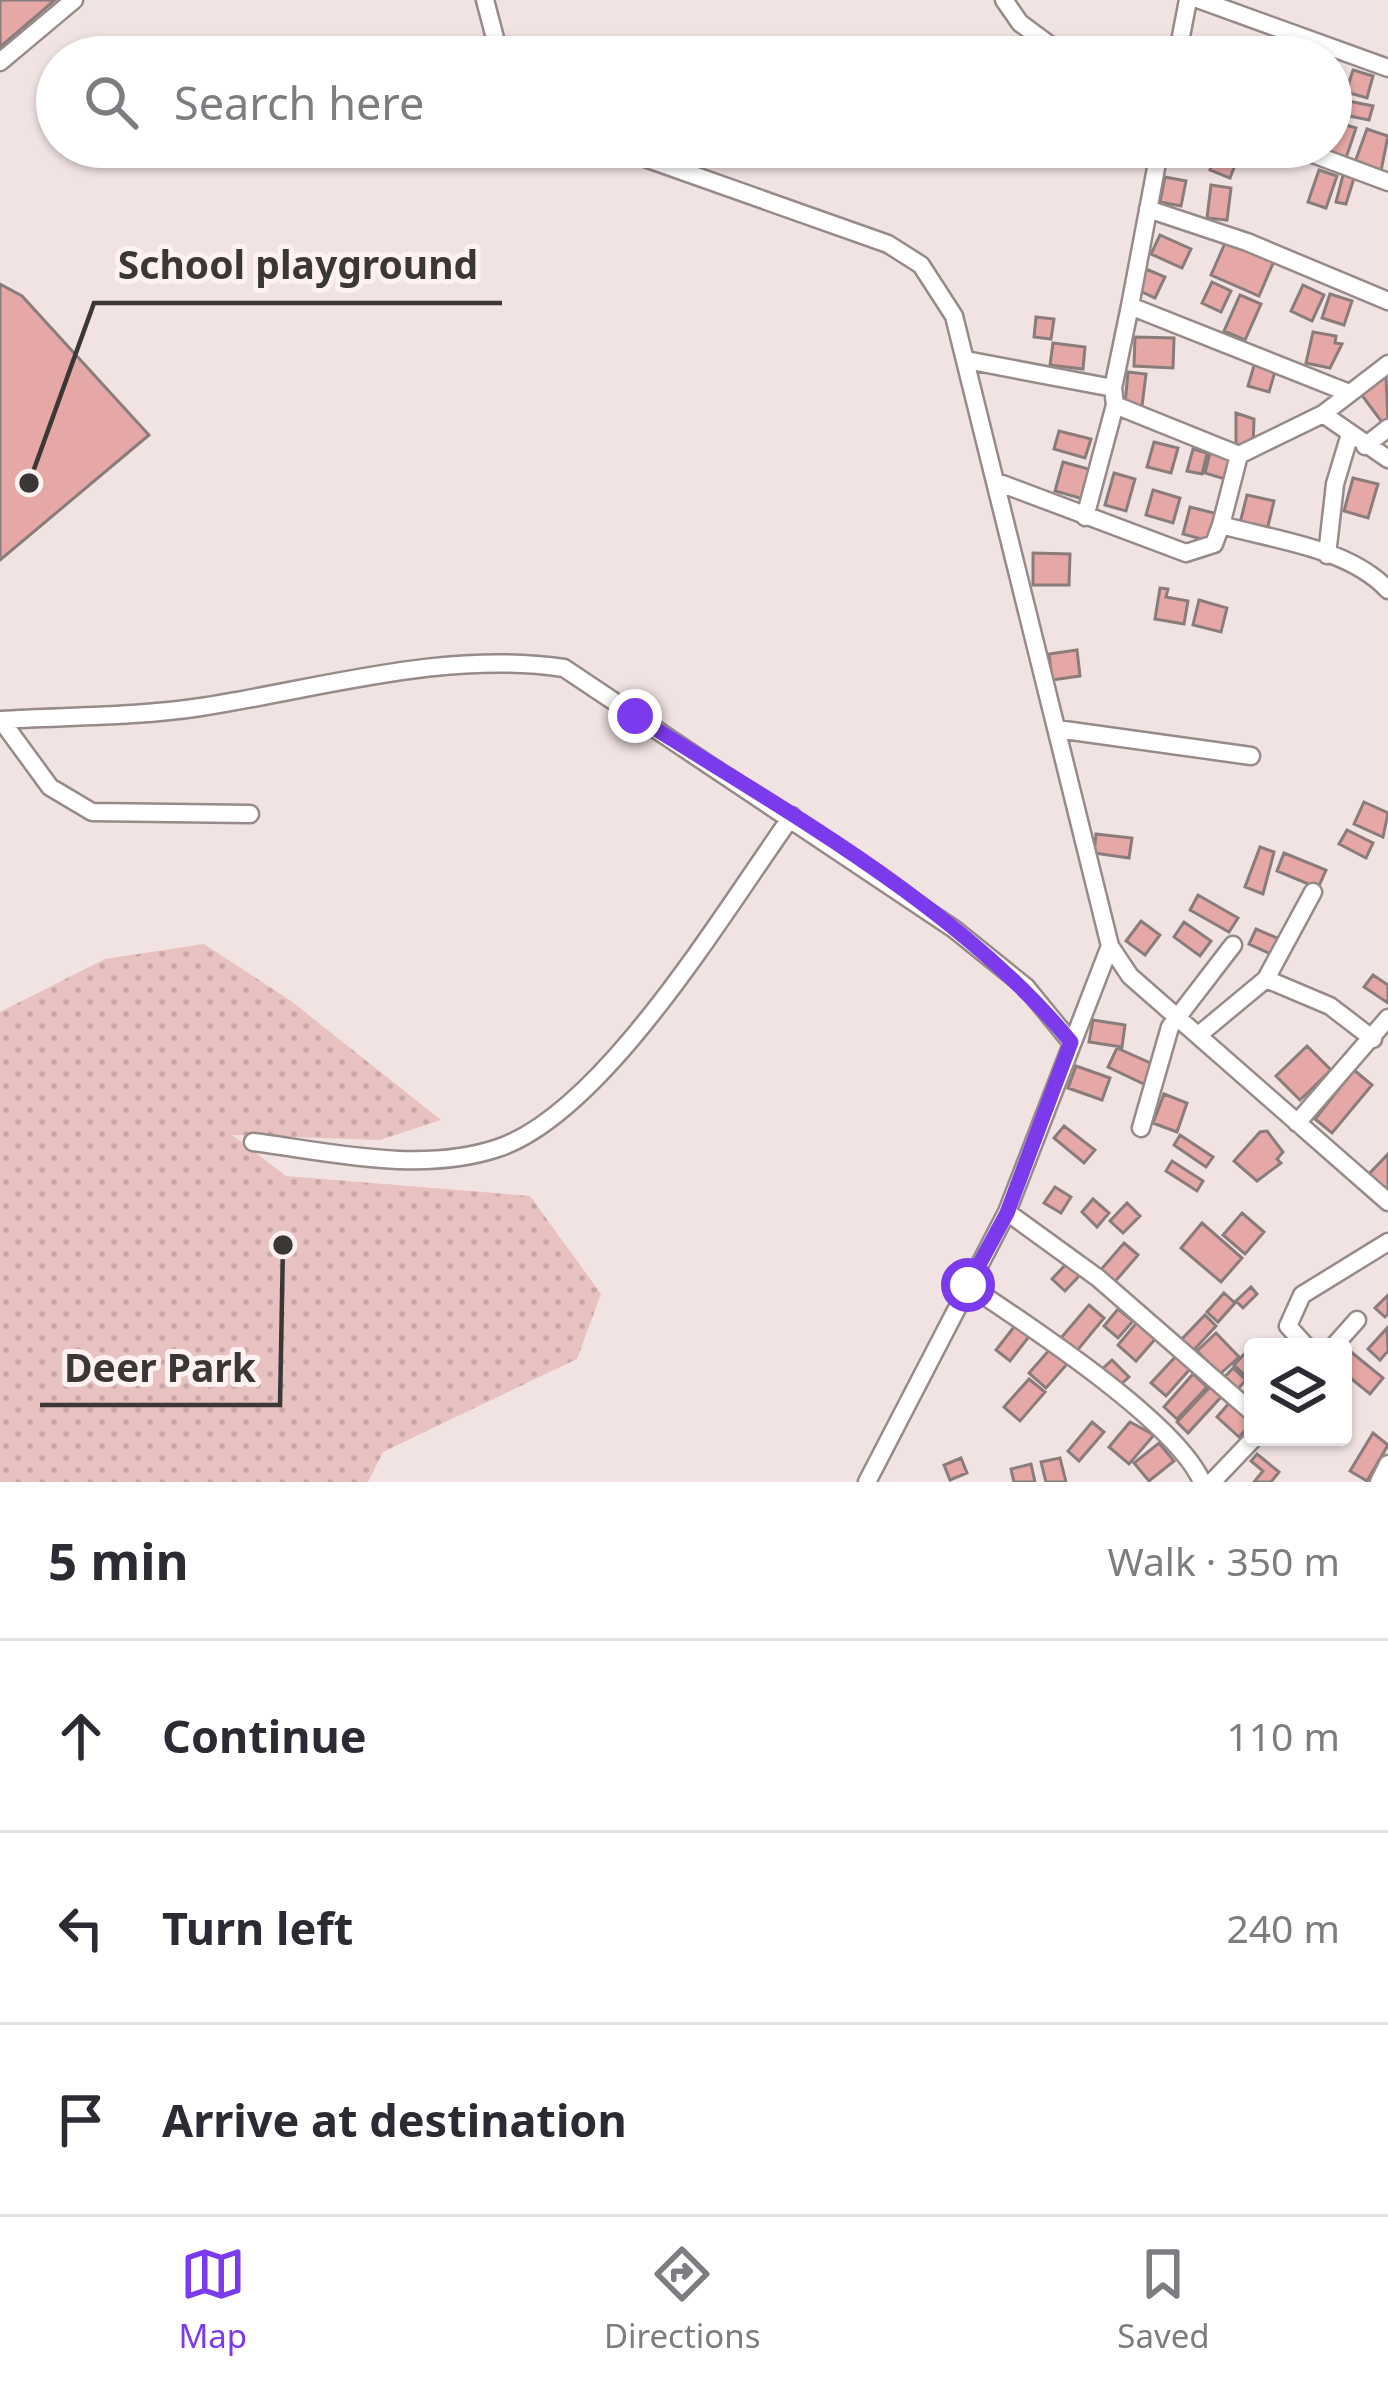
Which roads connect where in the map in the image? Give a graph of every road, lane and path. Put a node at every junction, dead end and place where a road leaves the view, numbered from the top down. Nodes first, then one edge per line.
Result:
1 (74, 0) edge
2 (485, 0) edge
3 (1004, 0) edge
4 (1188, 0) edge
5 (1200, 0) edge
6 (494, 36) edge
7 (1038, 36) edge
8 (1181, 36) edge
9 (1300, 36) edge
10 (1352, 55) edge
11 (0, 62) edge
12 (1388, 68) edge
13 (673, 168) edge
14 (1156, 168) edge
15 (1350, 168) edge
16 (1388, 182) edge
17 (1148, 209) junction
18 (1388, 301) edge
19 (1130, 306) junction
20 (966, 359) junction
21 (1388, 364) edge
22 (1349, 393) junction
23 (1114, 397) junction
24 (1323, 413) junction
25 (1388, 428) edge
26 (1358, 440) junction
27 (1239, 455) junction
28 (1388, 459) edge
29 (997, 482) junction
30 (1085, 517) junction
31 (1221, 525) junction
32 (1327, 555) junction
33 (1388, 590) edge
34 (1, 720) edge
35 (1057, 729) junction
36 (1251, 756) dead end
37 (250, 814) dead end
38 (793, 817) junction
39 (1313, 892) dead end
40 (1233, 945) dead end
41 (1110, 946) junction
42 (1266, 979) junction
43 (1177, 1014) junction
44 (1388, 1018) edge
45 (1201, 1034) junction
46 (1373, 1040) junction
47 (1071, 1042) junction
48 (1297, 1123) junction
49 (1141, 1128) dead end
50 (253, 1142) dead end
51 (1388, 1202) edge
52 (1007, 1213) junction
53 (1388, 1242) edge
54 (968, 1285) junction
55 (1357, 1320) dead end
56 (1299, 1338) edge
57 (1341, 1338) edge
58 (1244, 1405) edge
59 (1247, 1446) edge
60 (1388, 1464) edge
61 (867, 1482) edge
62 (1202, 1482) edge
63 (1212, 1482) edge
64 (1379, 1482) edge

1 - 11 street
2 - 6 street
3 - 7 street
4 - 8 street
5 - 9 street
10 - 12 street
13 - 20 street
14 - 17 street
15 - 16 street
17 - 18 street
17 - 19 street
19 - 22 street
19 - 23 street
20 - 23 street
20 - 29 street
21 - 22 street
22 - 24 street
23 - 27 street
23 - 30 street
24 - 26 street
24 - 27 street
25 - 26 street
26 - 28 street
26 - 32 street
27 - 31 street
29 - 30 street
29 - 35 street
30 - 31 street
31 - 32 street
32 - 33 street
34 - 37 street
34 - 38 street
35 - 36 street
35 - 41 street
38 - 47 street
38 - 50 street
39 - 42 street
40 - 43 street
41 - 43 street
41 - 47 street
42 - 45 street
42 - 46 street
43 - 45 street
43 - 49 street
44 - 46 street
45 - 48 street
46 - 48 street
47 - 52 street
48 - 51 street
52 - 54 street
52 - 58 street
53 - 56 street
54 - 61 street
54 - 62 street
55 - 57 street
59 - 63 street
60 - 64 street

